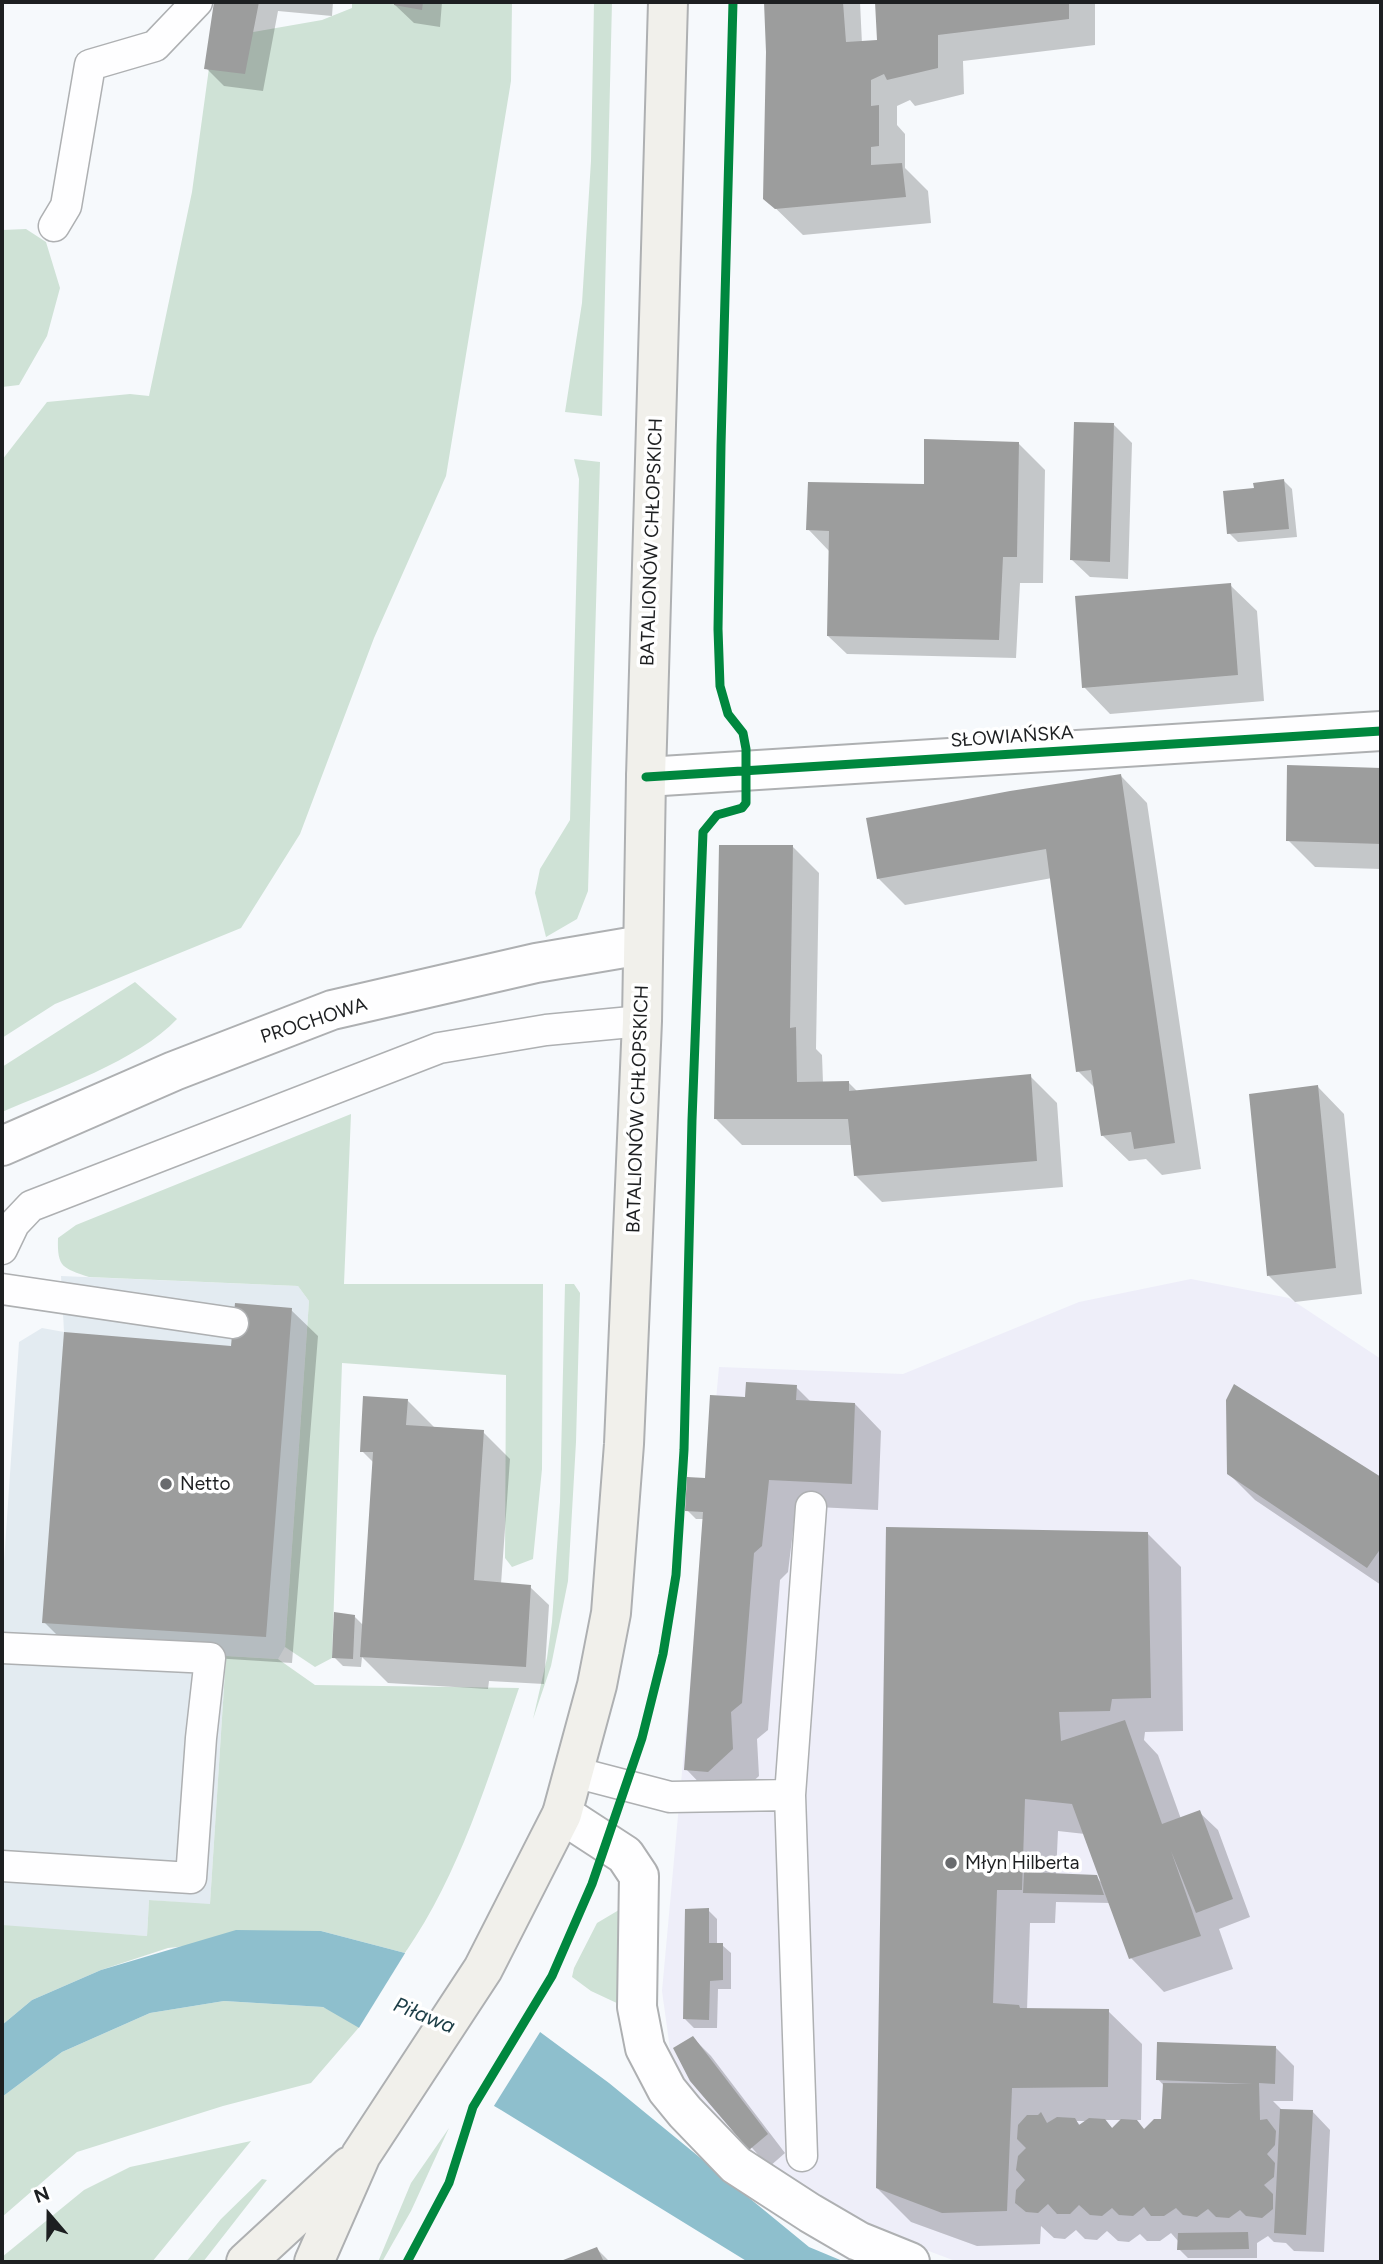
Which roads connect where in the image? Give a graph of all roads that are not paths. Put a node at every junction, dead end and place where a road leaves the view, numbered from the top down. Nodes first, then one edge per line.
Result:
1 (197, 2) edge
2 (668, 2) edge
3 (54, 226) dead end
4 (1381, 731) edge
5 (646, 777) junction
6 (642, 945) junction
7 (642, 1021) junction
8 (2, 1146) edge
9 (2, 1249) edge
10 (2, 1289) edge
11 (233, 1323) dead end
12 (811, 1507) dead end
13 (2, 1648) edge
14 (575, 1772) junction
15 (790, 1795) junction
16 (562, 1814) junction
17 (2, 1866) edge
18 (361, 2155) junction
19 (802, 2156) dead end
20 (246, 2262) edge
21 (314, 2262) edge
22 (910, 2262) edge

1 - 3 lane
2 - 5 main road, BATALIONÓW CHŁOPSKICH
4 - 5 street, SŁOWIAŃSKA
5 - 6 main road, BATALIONÓW CHŁOPSKICH
6 - 7 main road, BATALIONÓW CHŁOPSKICH
6 - 8 street, PROCHOWA
7 - 9 lane
7 - 14 main road, BATALIONÓW CHŁOPSKICH
10 - 11 lane
12 - 15 lane
13 - 17 lane
14 - 15 lane
14 - 16 main road, BATALIONÓW CHŁOPSKICH
15 - 19 lane
16 - 18 main road, BATALIONÓW CHŁOPSKICH
16 - 22 street
18 - 20 main road, BATALIONÓW CHŁOPSKICH
18 - 21 main road, BATALIONÓW CHŁOPSKICH

